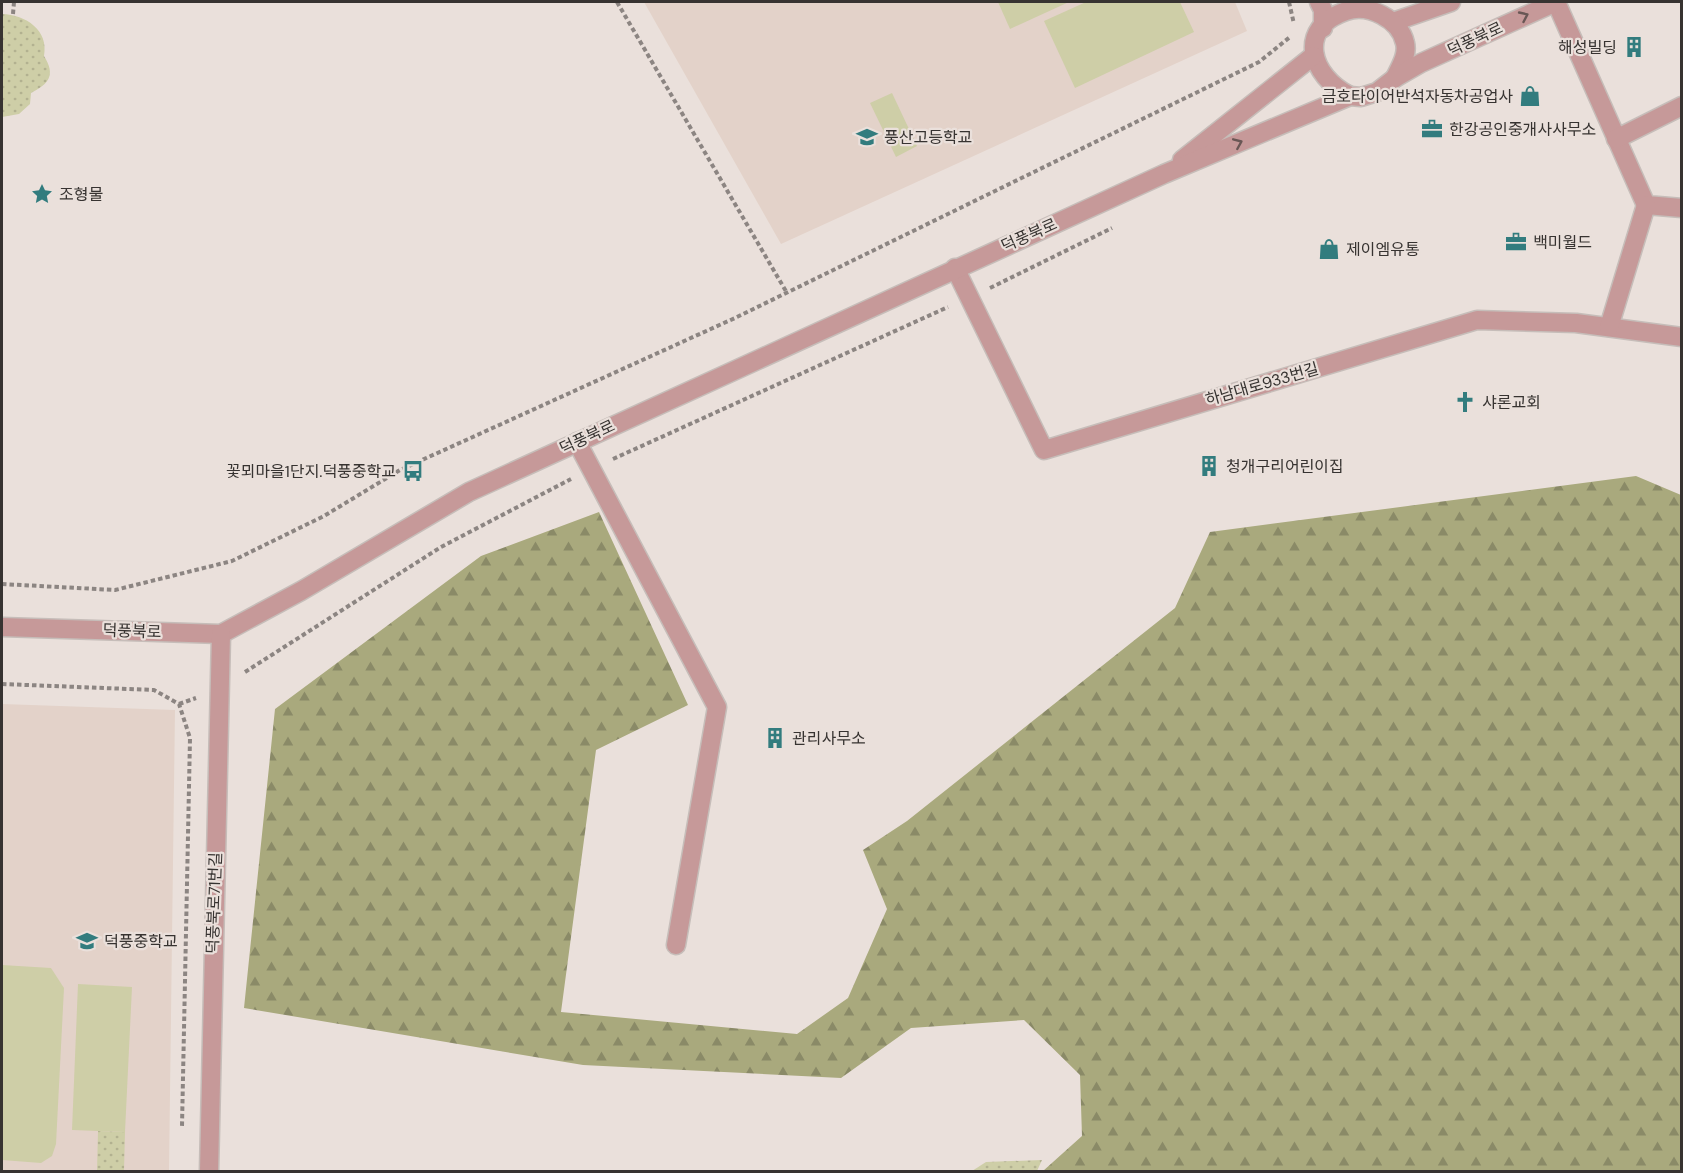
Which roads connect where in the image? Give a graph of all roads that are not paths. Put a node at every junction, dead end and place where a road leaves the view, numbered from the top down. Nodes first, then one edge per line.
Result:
1 (1319, 2) edge
2 (1451, 2) edge
3 (1556, 2) edge
4 (1363, 5) edge
5 (1393, 22) junction
6 (1323, 28) junction
7 (1313, 56) junction
8 (1395, 78) junction
9 (1350, 96) junction
10 (1682, 106) edge
11 (1616, 139) junction
12 (1164, 174) junction
13 (1646, 205) junction
14 (1682, 208) edge
15 (955, 268) junction
16 (1609, 327) junction
17 (1682, 337) edge
18 (577, 442) junction
19 (2, 627) edge
20 (221, 634) junction
21 (676, 945) dead end
22 (208, 1172) edge

1 - 6 street
2 - 5 street
8 -> 3 street, 덕풍북로
3 - 11 street
4 - 5 street
4 - 6 street
5 - 8 street
6 - 7 street
7 - 9 street
7 - 12 street, 덕풍북로
8 - 9 street, 덕풍북로
12 -> 9 street, 덕풍북로
10 - 11 street
11 - 13 street
12 - 15 street, 덕풍북로
13 - 14 street
13 - 16 street
15 - 16 street, 하남대로933번길
15 - 18 street, 덕풍북로
16 - 17 street, 하남대로933번길
18 - 20 street, 덕풍북로
18 - 21 street
19 - 20 street, 덕풍북로
20 - 22 street, 덕풍북로71번길

